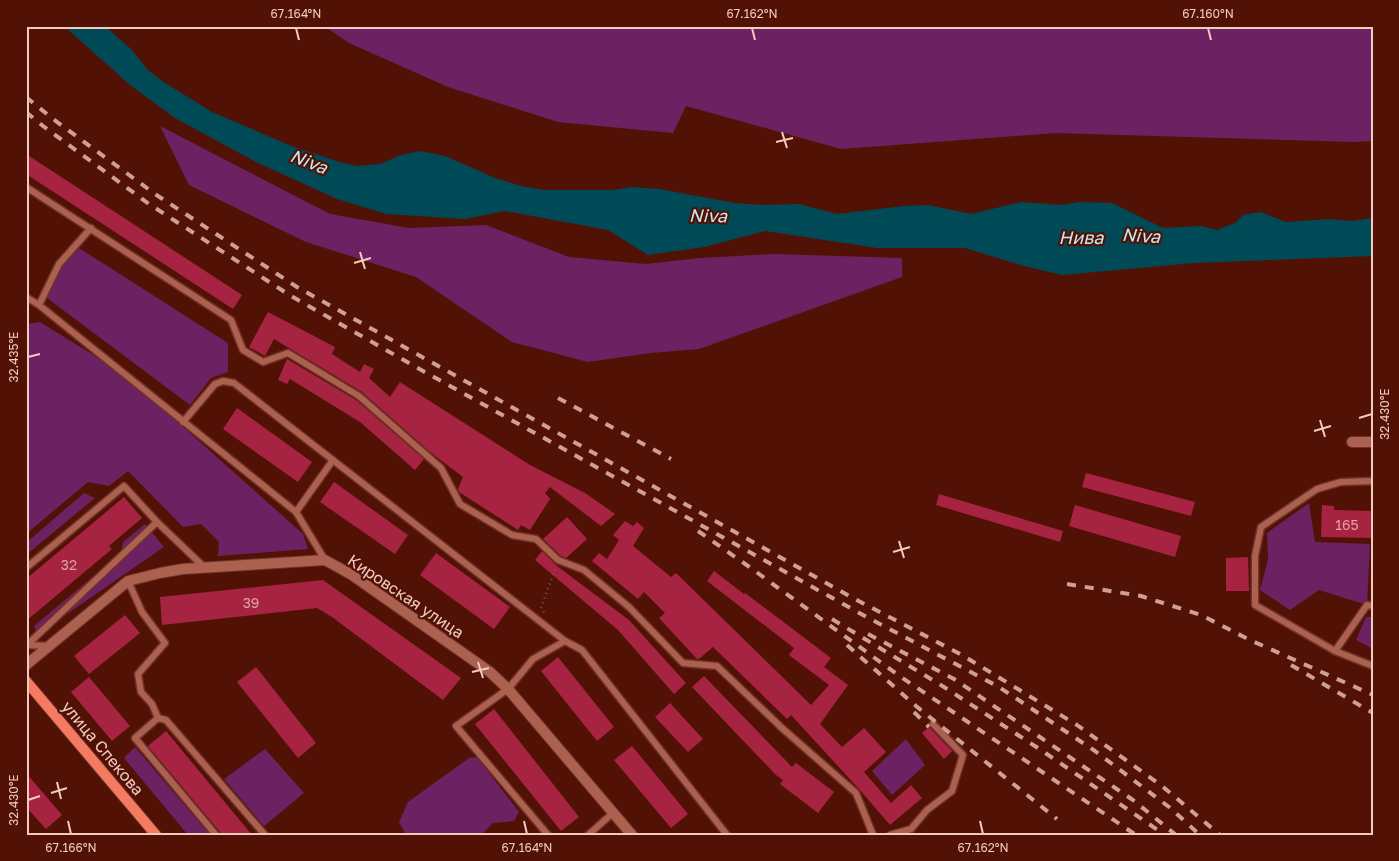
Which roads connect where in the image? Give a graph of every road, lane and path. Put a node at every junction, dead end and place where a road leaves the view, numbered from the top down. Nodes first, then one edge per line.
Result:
1 (26, 187) edge
2 (91, 228) junction
3 (26, 297) edge
4 (39, 305) junction
5 (183, 422) junction
6 (1352, 442) dead end
7 (1373, 442) edge
8 (333, 460) junction
9 (1373, 481) edge
10 (296, 512) junction
11 (157, 522) junction
12 (324, 560) junction
13 (558, 560) junction
14 (26, 568) edge
15 (206, 568) junction
16 (128, 581) junction
17 (1373, 606) edge
18 (546, 614) dead end
19 (564, 640) junction
20 (27, 644) edge
21 (49, 646) junction
22 (1335, 651) junction
23 (26, 665) edge
24 (1373, 666) edge
25 (26, 681) edge
26 (508, 689) junction
27 (158, 718) junction
28 (933, 724) dead end
29 (614, 812) junction
30 (156, 835) edge
31 (216, 835) edge
32 (265, 835) edge
33 (548, 835) edge
34 (588, 835) edge
35 (632, 835) edge
36 (727, 835) edge
37 (873, 835) edge
38 (890, 835) edge

1 - 2 lane
2 - 4 lane
2 - 13 lane
3 - 4 lane
4 - 5 lane
5 - 8 lane
5 - 10 lane
6 - 7 street
8 - 10 lane
8 - 19 lane
9 - 22 lane
10 - 12 lane
11 - 14 lane
11 - 15 lane
11 - 20 lane
12 - 15 street, Кировская улица
12 - 26 street, Кировская улица
13 - 18 path
13 - 37 lane
15 - 16 street, Кировская улица
16 - 21 street, Кировская улица
16 - 27 lane
17 - 22 lane
19 - 26 lane
19 - 36 lane
20 - 21 lane
21 - 23 street, Кировская улица
22 - 24 lane
25 - 30 main road, улица Спекова
26 - 29 street, Кировская улица
26 - 33 lane
27 - 31 lane
27 - 32 lane
28 - 38 lane
29 - 34 lane
29 - 35 street, Кировская улица

